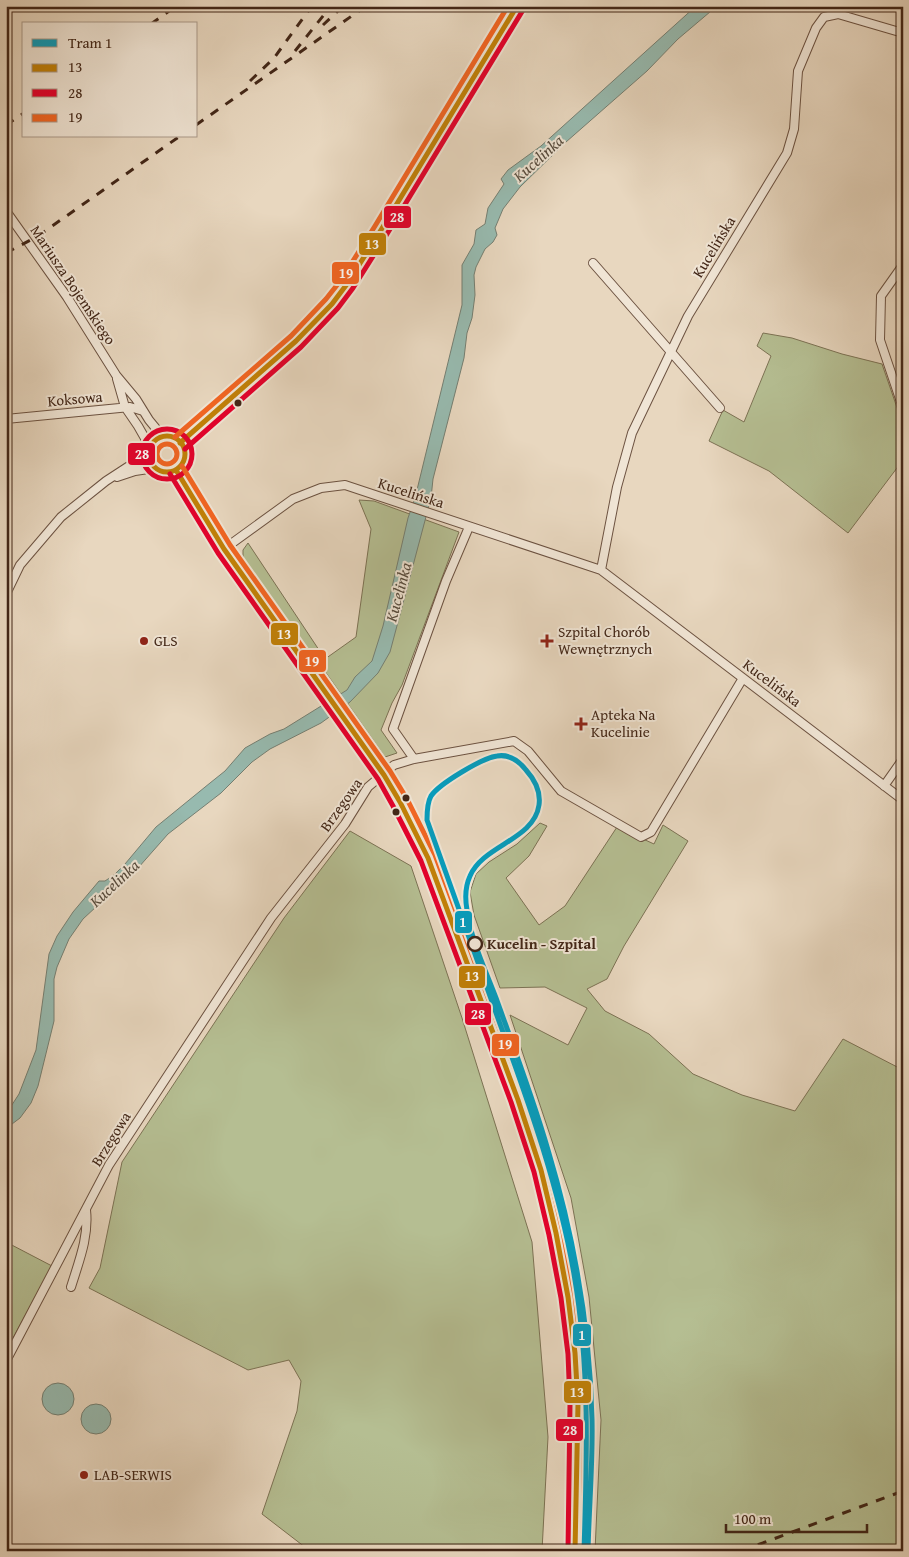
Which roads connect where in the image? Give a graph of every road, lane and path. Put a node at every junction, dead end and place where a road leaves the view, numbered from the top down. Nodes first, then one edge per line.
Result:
1 (517, 6) edge
2 (903, 33) edge
3 (6, 211) edge
4 (593, 263) dead end
5 (903, 265) edge
6 (671, 353) junction
7 (116, 375) junction
8 (125, 407) junction
9 (720, 408) dead end
10 (903, 408) edge
11 (144, 413) junction
12 (6, 419) edge
13 (163, 437) junction
14 (180, 443) junction
15 (149, 450) junction
16 (155, 468) junction
17 (176, 470) junction
18 (106, 481) junction
19 (470, 527) junction
20 (224, 548) junction
21 (602, 570) junction
22 (6, 594) edge
23 (743, 678) junction
24 (903, 759) edge
25 (414, 760) junction
26 (384, 774) junction
27 (884, 786) junction
28 (903, 800) edge
29 (86, 1210) junction
30 (71, 1286) dead end
31 (6, 1361) edge
32 (575, 1551) edge

1 - 14 street
2 - 6 street, Kucelińska
3 - 7 street, Mariusza Bojemskiego
4 - 6 street
5 - 10 street
6 - 9 street
6 - 21 street, Kucelińska
7 - 8 street, Mariusza Bojemskiego
7 - 11 street, Mariusza Bojemskiego
8 - 11 street, Koksowa
8 - 12 street, Koksowa
8 - 15 street, Mariusza Bojemskiego
11 - 13 street, Mariusza Bojemskiego
13 - 14 street
13 - 15 street
14 - 17 street
15 - 16 street
15 - 18 street
16 - 17 street
16 - 18 street
17 - 20 street
18 - 22 street
19 - 20 street, Kucelińska
19 - 21 street, Kucelińska
19 - 25 street
20 - 26 street
21 - 23 street, Kucelińska
23 - 25 street, Brzegowa
23 - 27 street, Kucelińska
24 - 27 street
25 - 26 street, Brzegowa
26 - 29 street, Brzegowa
26 - 32 street
27 - 28 street, Kucelińska
29 - 30 street, Brzegowa
29 - 31 street, Brzegowa

